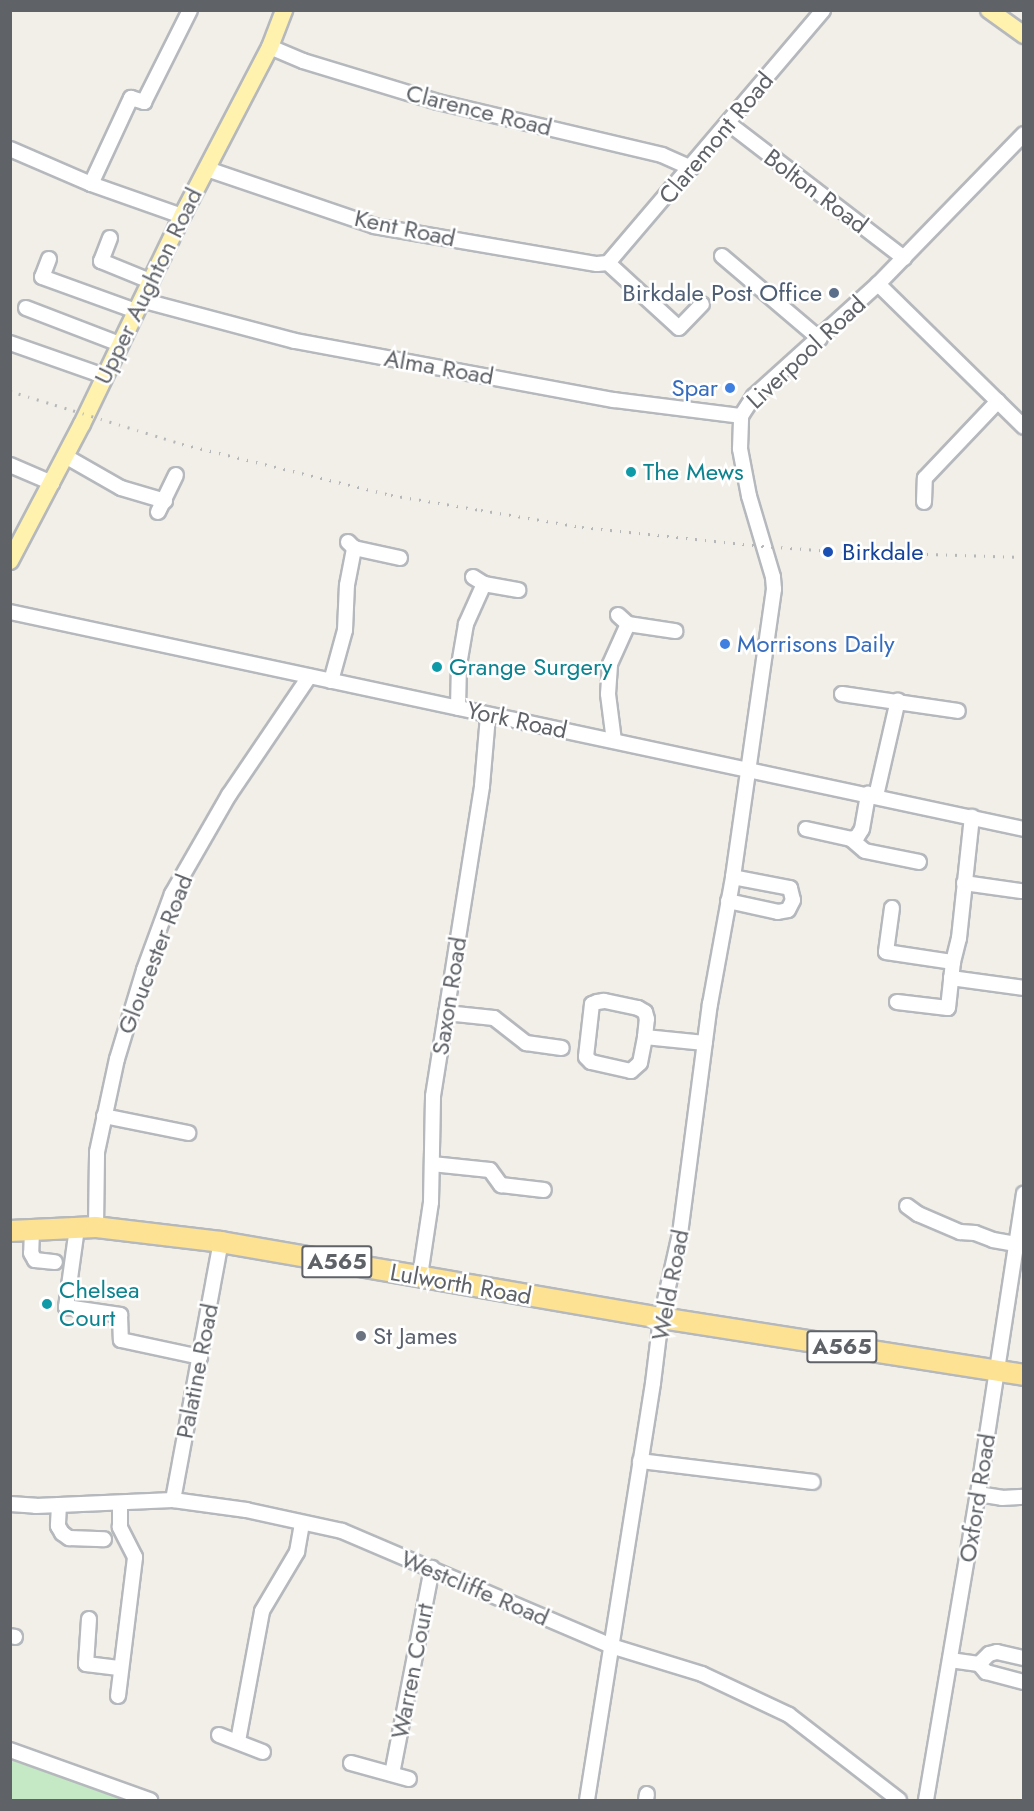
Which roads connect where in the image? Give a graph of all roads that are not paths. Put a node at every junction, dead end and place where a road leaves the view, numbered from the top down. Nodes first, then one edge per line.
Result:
1 (190, 10) edge
2 (284, 10) edge
3 (823, 10) edge
4 (989, 10) edge
5 (1023, 35) edge
6 (270, 46) junction
7 (728, 123) junction
8 (1023, 134) edge
9 (10, 149) edge
10 (690, 168) junction
11 (207, 169) junction
12 (91, 184) junction
13 (182, 216) junction
14 (110, 238) dead end
15 (722, 256) dead end
16 (904, 258) junction
17 (49, 259) dead end
18 (608, 263) junction
19 (150, 281) junction
20 (878, 284) junction
21 (702, 304) dead end
22 (139, 306) junction
23 (26, 309) dead end
24 (820, 339) junction
25 (10, 343) edge
26 (120, 344) junction
27 (104, 376) junction
28 (998, 401) junction
29 (741, 416) junction
30 (1022, 424) edge
31 (65, 456) junction
32 (10, 465) edge
33 (176, 476) dead end
34 (52, 483) junction
35 (924, 502) dead end
36 (400, 558) dead end
37 (10, 561) edge
38 (518, 590) dead end
39 (10, 612) edge
40 (675, 631) dead end
41 (309, 677) junction
42 (331, 681) junction
43 (842, 694) dead end
44 (898, 700) junction
45 (458, 708) junction
46 (958, 711) dead end
47 (488, 716) junction
48 (614, 741) junction
49 (749, 770) junction
50 (872, 795) junction
51 (972, 817) junction
52 (806, 829) dead end
53 (1023, 829) edge
54 (851, 839) junction
55 (919, 862) dead end
56 (733, 877) junction
57 (964, 883) junction
58 (1021, 891) dead end
59 (728, 901) junction
60 (892, 908) dead end
61 (953, 962) junction
62 (951, 978) junction
63 (1023, 988) edge
64 (897, 1002) dead end
65 (446, 1013) junction
66 (645, 1037) junction
67 (705, 1043) junction
68 (562, 1048) dead end
69 (104, 1116) junction
70 (188, 1133) dead end
71 (432, 1164) junction
72 (544, 1190) dead end
73 (1023, 1194) edge
74 (907, 1206) dead end
75 (87, 1228) junction
76 (32, 1230) junction
77 (10, 1231) edge
78 (221, 1242) junction
79 (1016, 1244) junction
80 (55, 1262) dead end
81 (420, 1276) junction
82 (661, 1318) junction
83 (200, 1357) junction
84 (996, 1371) junction
85 (1023, 1375) edge
86 (640, 1461) junction
87 (813, 1482) dead end
88 (978, 1494) junction
89 (1023, 1497) edge
90 (172, 1500) junction
91 (10, 1504) edge
92 (120, 1504) junction
93 (59, 1505) junction
94 (302, 1522) junction
95 (104, 1539) dead end
96 (432, 1568) junction
97 (89, 1619) dead end
98 (611, 1646) junction
99 (1023, 1658) edge
100 (950, 1659) junction
101 (979, 1664) junction
102 (121, 1668) junction
103 (1023, 1682) edge
104 (118, 1696) dead end
105 (219, 1735) dead end
106 (238, 1741) junction
107 (10, 1750) edge
108 (263, 1752) dead end
109 (351, 1763) dead end
110 (392, 1774) junction
111 (409, 1779) dead end
112 (150, 1800) edge
113 (587, 1800) edge
114 (899, 1800) edge
115 (927, 1800) edge

1 - 12 street
2 - 6 main road, Upper Aughton Road
3 - 7 street, Claremont Road
4 - 5 main road
6 - 10 street, Clarence Road
6 - 11 main road, Upper Aughton Road
7 - 10 street, Claremont Road
7 - 16 street, Bolton Road
8 - 16 street, Liverpool Road
9 - 12 street
10 - 18 street, Claremont Road
11 - 13 main road, Upper Aughton Road
11 - 18 street, Kent Road
12 - 13 street
13 - 19 main road, Upper Aughton Road
14 - 19 street
15 - 24 street
16 - 20 street, Liverpool Road
17 - 22 street, Alma Road
18 - 21 street
19 - 22 main road, Upper Aughton Road
20 - 24 street, Liverpool Road
20 - 28 street
22 - 26 main road, Upper Aughton Road
22 - 29 street, Alma Road
23 - 26 street
24 - 29 street, Liverpool Road
25 - 27 street
26 - 27 main road, Upper Aughton Road
27 - 31 main road, Upper Aughton Road
28 - 30 street
28 - 35 street
29 - 49 street, Liverpool Road
31 - 33 street
31 - 34 main road, Upper Aughton Road
32 - 34 street
34 - 37 main road, Upper Aughton Road
36 - 42 street
38 - 45 street
39 - 41 street, York Road
40 - 48 street
41 - 42 street, York Road
41 - 69 street, Gloucester Road
42 - 45 street, York Road
43 - 44 street
44 - 46 street
44 - 50 street
45 - 47 street, York Road
47 - 48 street, York Road
47 - 65 street, Saxon Road
48 - 49 street, York Road
49 - 50 street, York Road
49 - 56 street, Weld Road
50 - 51 street, York Road
50 - 54 street
51 - 53 street, York Road
51 - 57 street
52 - 54 street
54 - 55 street
56 - 59 street, Weld Road
56 - 59 street
57 - 58 street
57 - 61 street
59 - 67 street, Weld Road
60 - 61 street
61 - 62 street
62 - 63 street
62 - 64 street
65 - 68 street
65 - 71 street, Saxon Road
66 - 66 street
66 - 67 street
67 - 82 street, Weld Road
69 - 70 street
69 - 75 street, Gloucester Road
71 - 72 street
71 - 81 street, Saxon Road
73 - 79 street, Oxford Road
74 - 79 street
75 - 76 highway, Lulworth Road / A565
75 - 78 highway, Lulworth Road / A565
75 - 83 street, Gloucester Road
76 - 77 highway, Lulworth Road / A565
76 - 80 street
78 - 81 highway, Lulworth Road / A565
78 - 83 street, Palatine Road
79 - 84 street, Oxford Road
81 - 82 highway, Lulworth Road / A565
82 - 84 highway, A565
82 - 86 street, Weld Road
83 - 90 street, Palatine Road
84 - 85 highway, A565
84 - 88 street, Oxford Road
86 - 87 street
86 - 98 street, Weld Road
88 - 89 street
88 - 100 street, Oxford Road
90 - 92 street, Westcliffe Road
90 - 94 street, Westcliffe Road
91 - 93 street, Westcliffe Road
92 - 93 street, Westcliffe Road
92 - 102 street
93 - 95 street
94 - 96 street, Westcliffe Road
94 - 106 street
96 - 98 street, Westcliffe Road
96 - 110 street, Warren Court
97 - 102 street
98 - 113 street, Weld Road
98 - 114 street, Westcliffe Road
99 - 101 street
100 - 101 street
100 - 115 street, Oxford Road
101 - 103 street
102 - 104 street
105 - 106 street
106 - 108 street
107 - 112 street
109 - 110 street
110 - 111 street

